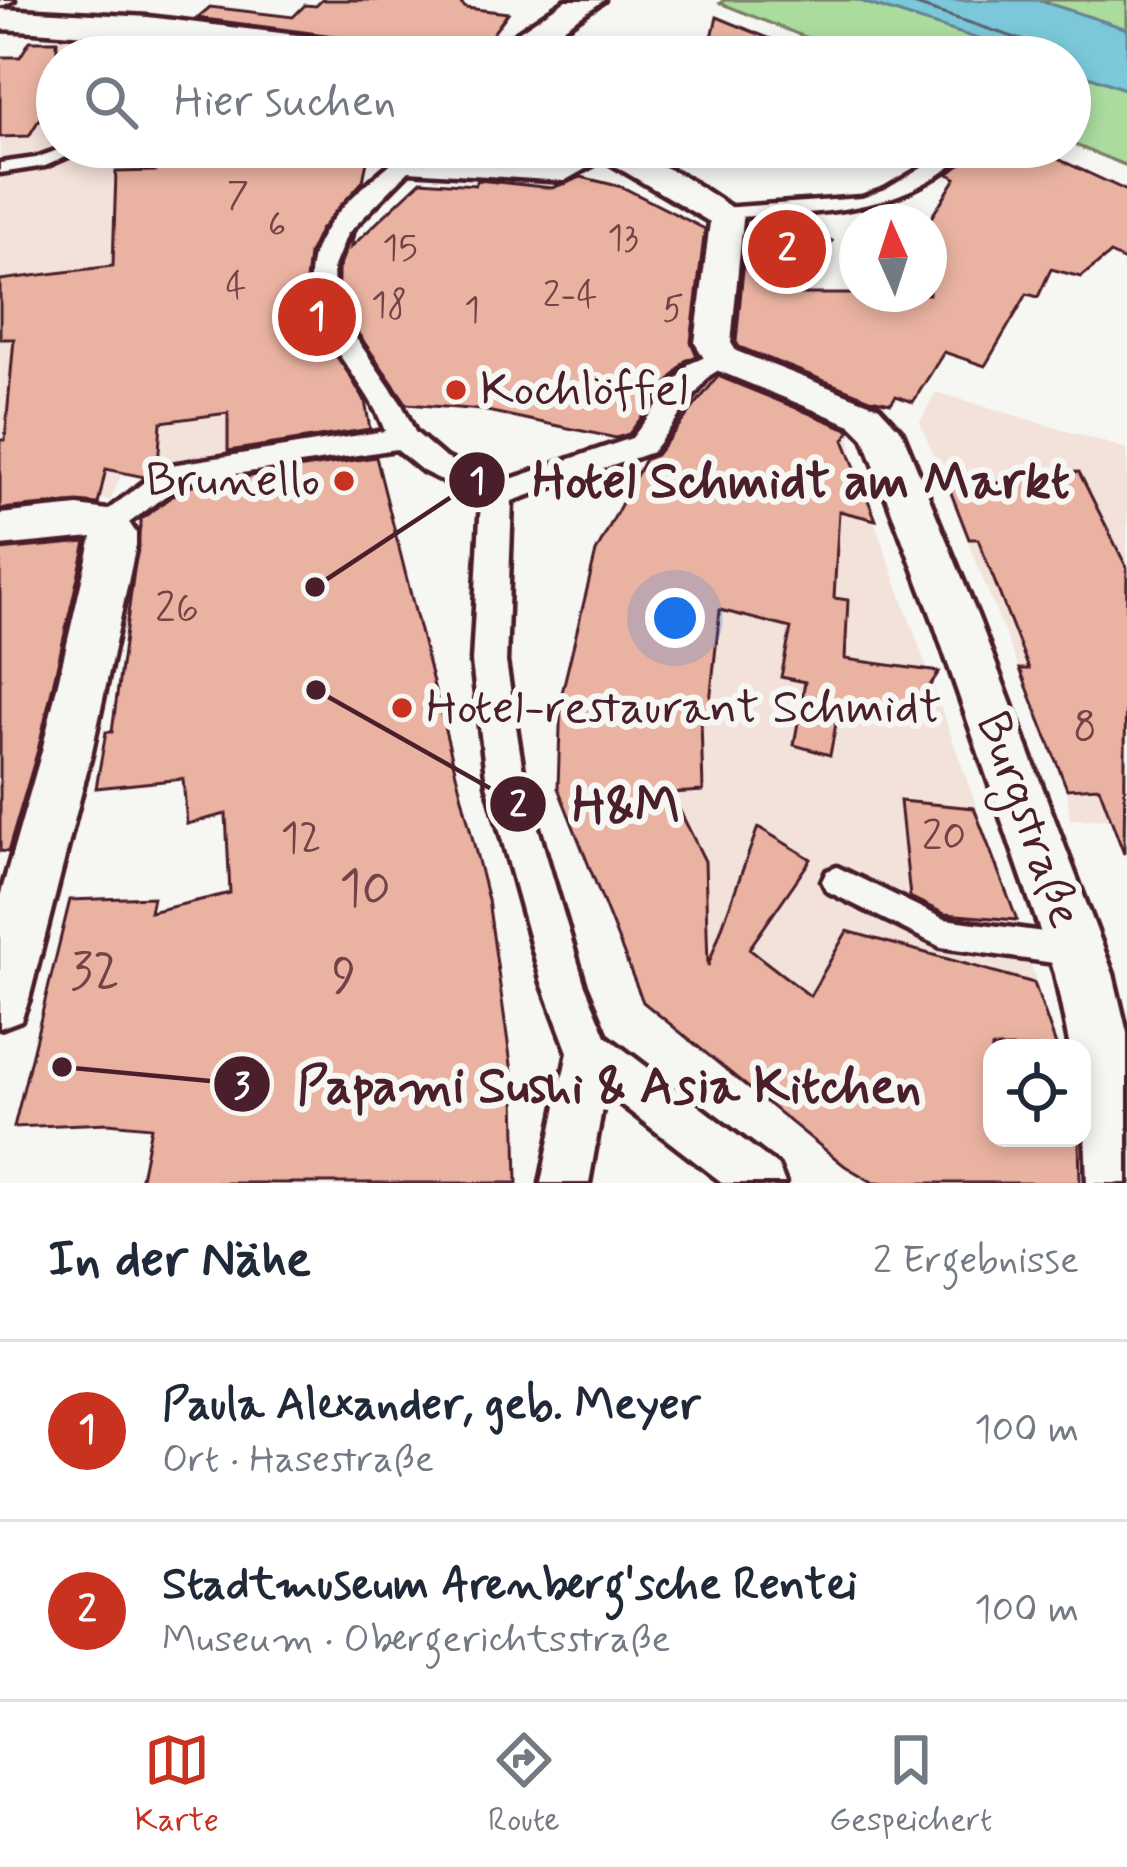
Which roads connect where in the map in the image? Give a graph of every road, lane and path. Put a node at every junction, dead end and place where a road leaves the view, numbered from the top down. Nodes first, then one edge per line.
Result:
1 (588, 0) edge
2 (0, 19) edge
3 (173, 36) edge
4 (531, 36) edge
5 (36, 163) edge
6 (399, 168) edge
7 (514, 168) edge
8 (573, 168) edge
9 (638, 168) edge
10 (934, 168) edge
11 (0, 169) edge
12 (722, 213) junction
13 (722, 359) junction
14 (403, 438) junction
15 (497, 495) junction
16 (106, 523) junction
17 (0, 530) edge
18 (837, 880) dead end
19 (1075, 951) junction
20 (4, 973) edge
21 (590, 1052) junction
22 (566, 1183) edge
23 (761, 1183) edge
24 (1120, 1183) edge

1 - 4 street
2 - 3 street
5 - 11 lane
6 - 14 street
7 - 8 street
9 - 12 street
10 - 12 lane
12 - 13 street
13 - 15 street
13 - 19 street, Burgstraße
14 - 15 street
14 - 16 street
15 - 21 street
16 - 17 street
16 - 20 street
18 - 19 lane
19 - 24 street, Burgstraße
21 - 22 street
21 - 23 street

